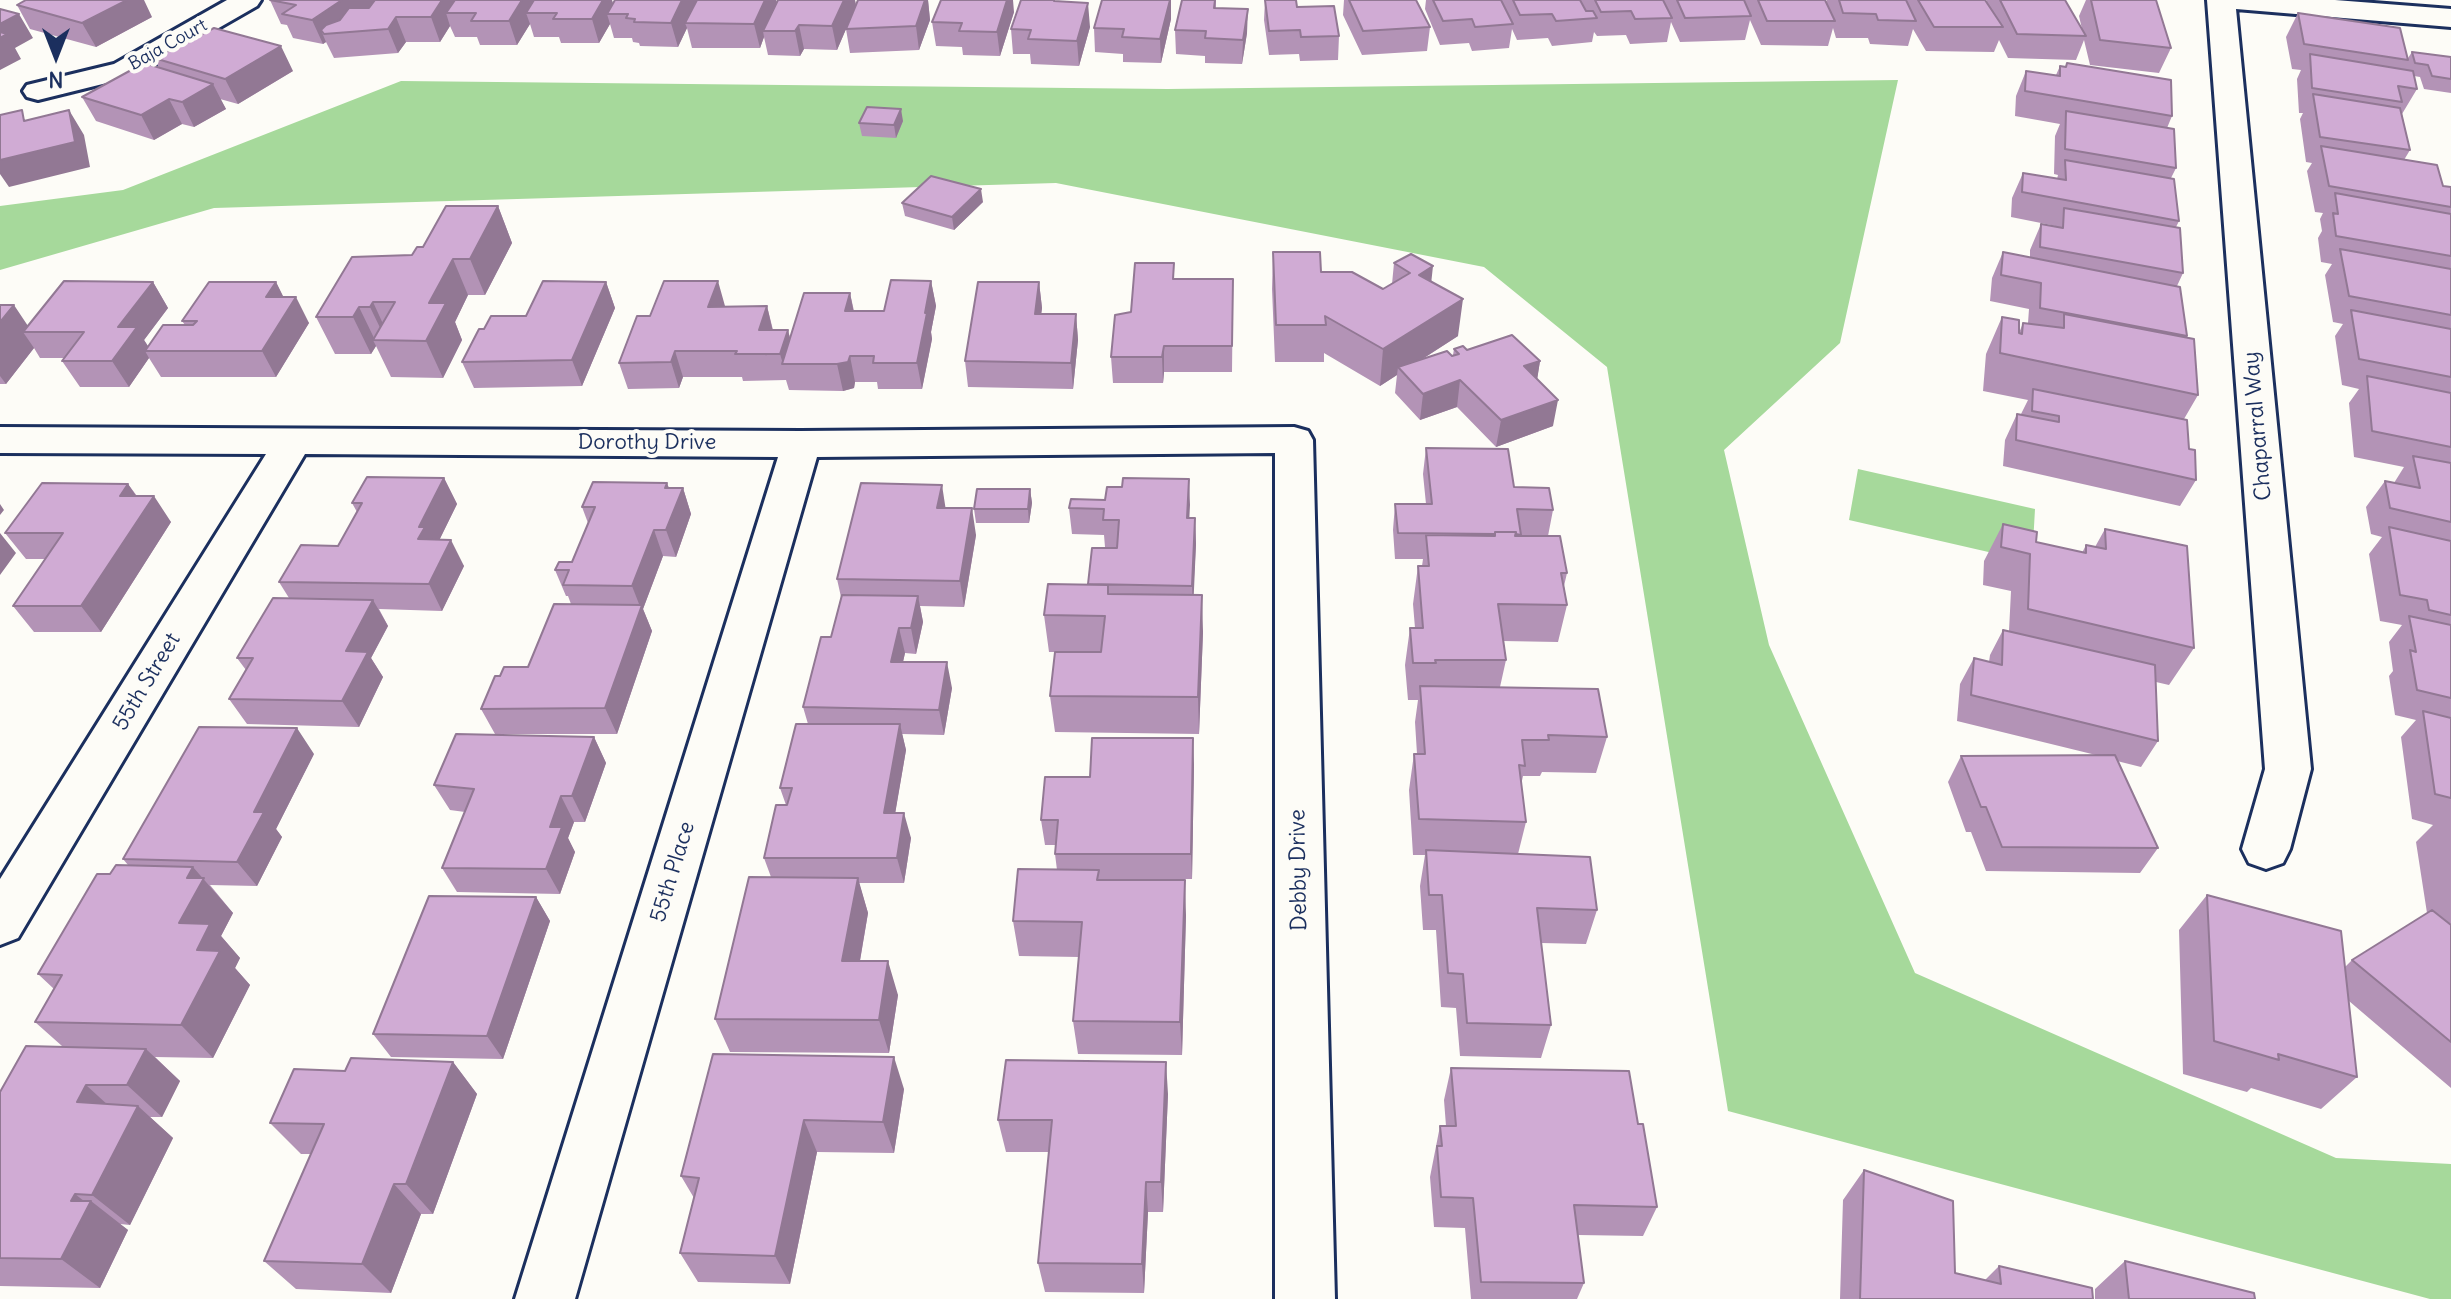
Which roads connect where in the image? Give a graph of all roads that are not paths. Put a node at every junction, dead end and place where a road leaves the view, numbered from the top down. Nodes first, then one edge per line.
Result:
1 (247, 0) edge
2 (2221, 0) edge
3 (2231, 0) edge
4 (2451, 18) edge
5 (38, 91) dead end
6 (0, 440) edge
7 (294, 440) junction
8 (1294, 440) joint
9 (801, 444) junction
10 (2266, 849) dead end
11 (0, 923) edge
12 (545, 1299) edge
13 (1305, 1299) edge

1 - 5 street, Baja Court
2 - 10 street, Chaparral Way
3 - 4 street
6 - 7 street, Dorothy Drive
7 - 9 street, Dorothy Drive
7 - 11 street, 55th Street
8 - 9 street, Dorothy Drive
8 - 13 street, Debby Drive
9 - 12 street, 55th Place

